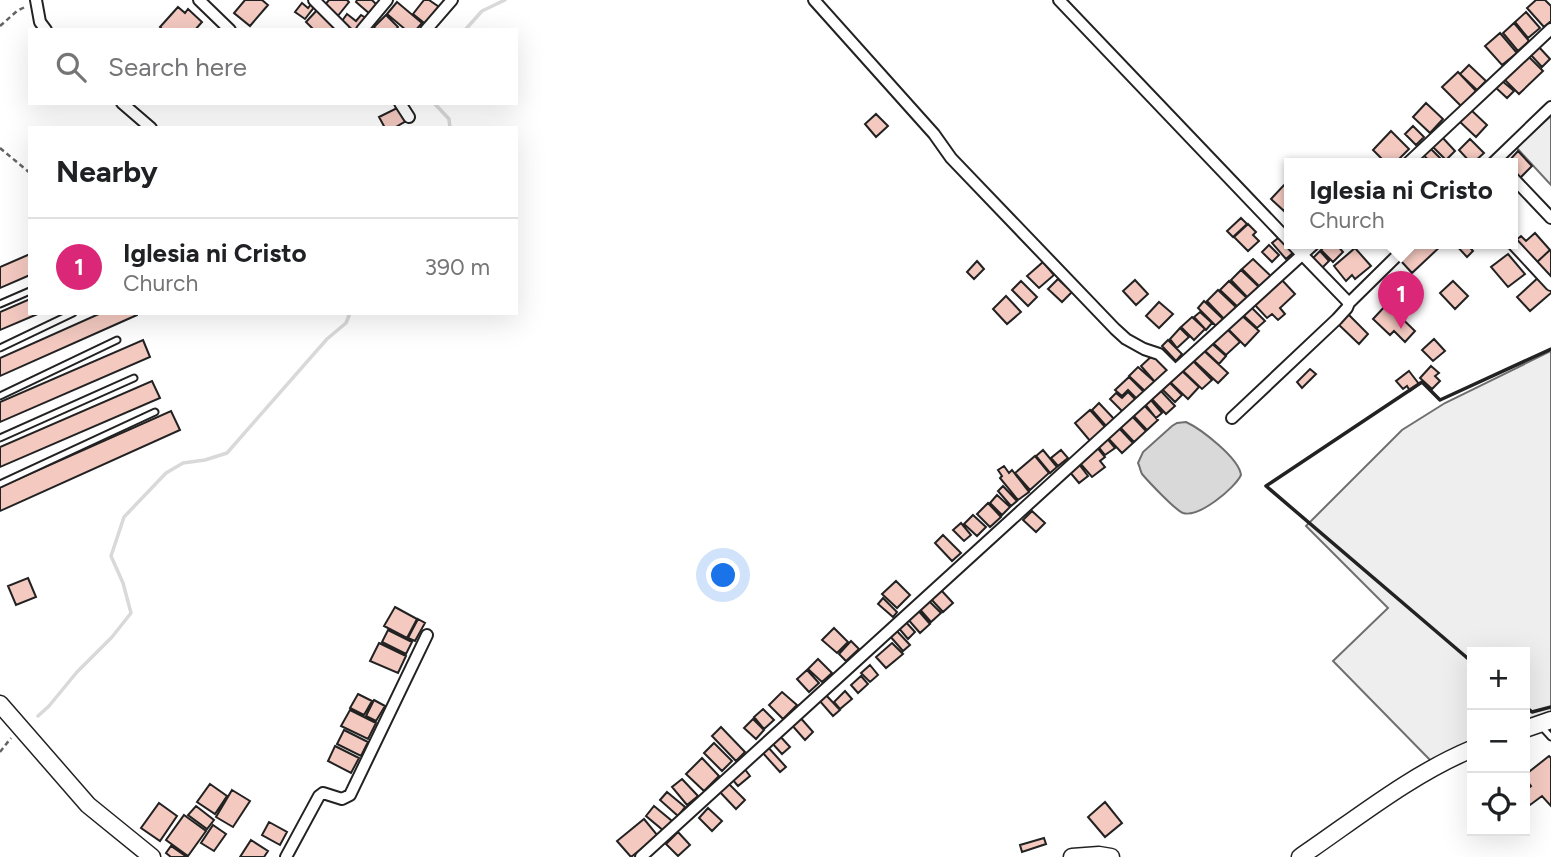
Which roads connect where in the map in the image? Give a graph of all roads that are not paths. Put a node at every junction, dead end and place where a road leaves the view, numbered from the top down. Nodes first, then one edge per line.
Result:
1 (36, 0) edge
2 (199, 0) edge
3 (387, 0) edge
4 (452, 0) edge
5 (814, 0) edge
6 (1059, 0) edge
7 (319, 2) edge
8 (44, 28) edge
9 (228, 28) edge
10 (342, 28) edge
11 (364, 28) edge
12 (428, 28) edge
13 (1551, 29) edge
14 (124, 105) edge
15 (401, 105) edge
16 (1551, 107) edge
17 (409, 117) dead end
18 (149, 126) edge
19 (1413, 158) edge
20 (1500, 158) edge
21 (1518, 183) edge
22 (1551, 218) edge
23 (1284, 236) edge
24 (1296, 249) edge
25 (1308, 249) edge
26 (1404, 249) edge
27 (1518, 249) edge
28 (1302, 255) junction
29 (1551, 285) edge
30 (28, 292) edge
31 (1349, 303) junction
32 (0, 304) edge
33 (69, 315) edge
34 (117, 340) dead end
35 (0, 348) edge
36 (1175, 370) junction
37 (134, 378) dead end
38 (0, 396) edge
39 (155, 412) dead end
40 (1232, 418) dead end
41 (0, 438) edge
42 (0, 484) edge
43 (427, 635) dead end
44 (0, 704) edge
45 (1538, 724) edge
46 (1551, 737) edge
47 (1467, 752) edge
48 (152, 857) edge
49 (286, 857) edge
50 (641, 857) edge
51 (1072, 857) edge
52 (1111, 857) edge
53 (1300, 857) edge

1 - 8 street
2 - 9 street
3 - 11 street
4 - 12 street
5 - 36 street
6 - 23 street
7 - 10 street
13 - 19 street
14 - 18 street
15 - 17 street
16 - 20 street
21 - 22 street
24 - 28 street
25 - 28 street
26 - 31 street
27 - 29 street
28 - 31 street
28 - 36 street
30 - 32 lane
31 - 40 street
33 - 35 lane
34 - 38 lane
36 - 50 street
37 - 41 lane
39 - 42 lane
43 - 49 street
44 - 48 street
45 - 46 lane
47 - 53 street
51 - 52 street

